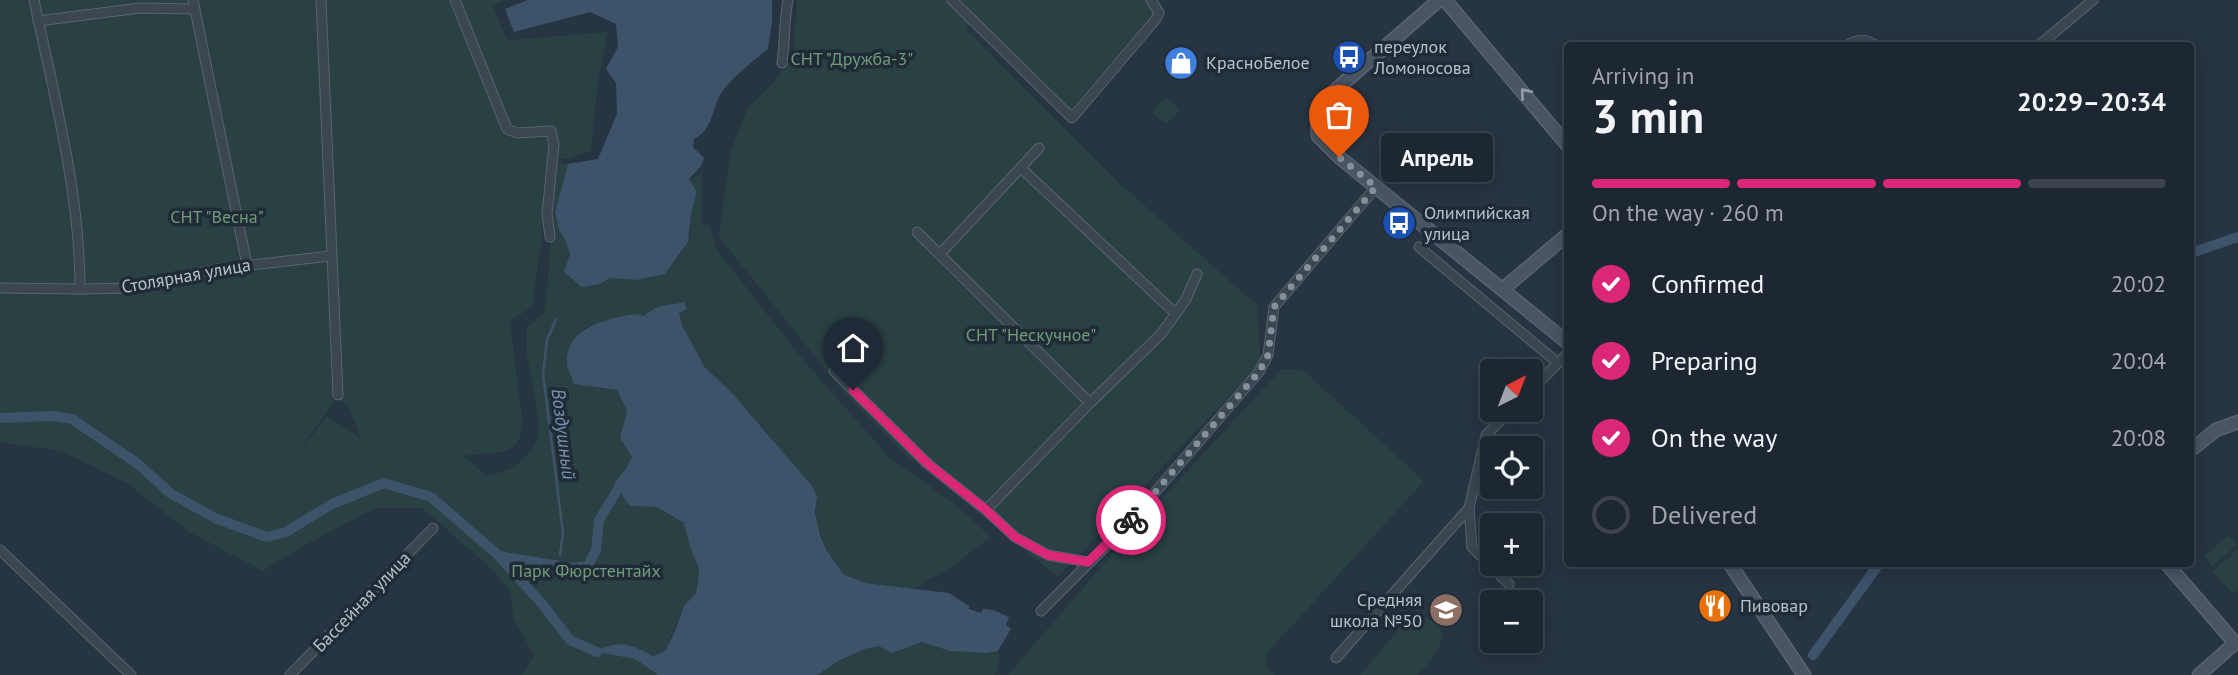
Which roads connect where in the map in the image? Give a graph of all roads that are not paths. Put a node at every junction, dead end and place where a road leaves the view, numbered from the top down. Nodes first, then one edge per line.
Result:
1 (34, 0) edge
2 (321, 0) edge
3 (456, 0) edge
4 (788, 0) edge
5 (1151, 0) edge
6 (1439, 0) edge
7 (1445, 0) edge
8 (2093, 0) edge
9 (954, 1) edge
10 (194, 4) edge
11 (38, 21) junction
12 (1852, 42) edge
13 (1871, 42) edge
14 (2043, 42) edge
15 (782, 63) dead end
16 (1564, 141) edge
17 (1040, 148) dead end
18 (1021, 168) junction
19 (1376, 187) junction
20 (917, 232) dead end
21 (550, 237) dead end
22 (1564, 237) edge
23 (1419, 247) dead end
24 (940, 254) junction
25 (330, 256) junction
26 (247, 265) junction
27 (1197, 274) dead end
28 (0, 288) edge
29 (80, 289) junction
30 (1503, 289) junction
31 (1176, 314) junction
32 (1564, 340) edge
33 (1564, 357) edge
34 (1558, 363) junction
35 (834, 371) dead end
36 (1544, 377) edge
37 (338, 395) dead end
38 (1090, 403) junction
39 (1499, 422) edge
40 (2238, 422) edge
41 (2194, 448) edge
42 (1469, 508) junction
43 (986, 510) junction
44 (433, 528) dead end
45 (0, 550) edge
46 (1088, 562) junction
47 (1732, 567) edge
48 (2170, 567) edge
49 (1509, 584) dead end
50 (1041, 611) dead end
51 (1336, 658) dead end
52 (131, 675) edge
53 (290, 675) edge
54 (1804, 675) edge
55 (2199, 675) edge

1 - 11 street
2 - 25 street
3 - 21 street
4 - 15 street
5 - 9 street
6 - 19 main road
16 -> 7 main road
8 - 14 street
10 - 11 street
10 - 26 street
11 - 29 street
12 - 13 street
17 - 18 street
18 - 24 street
18 - 31 street
19 - 30 main road
19 - 46 street
20 - 24 street
22 - 30 main road
23 - 34 street
24 - 38 street
25 - 26 street, Столярная улица
25 - 37 street
26 - 29 street, Столярная улица
27 - 31 street
28 - 29 street, Столярная улица
30 - 32 main road
31 - 38 street
33 - 34 street
34 - 36 street
35 - 43 street
38 - 43 street
39 - 42 street
40 - 41 main road
42 - 49 street
42 - 51 street
43 - 46 street
44 - 53 street, Бассейная улица
45 - 52 street
46 - 50 street
47 - 54 main road
48 - 55 main road

